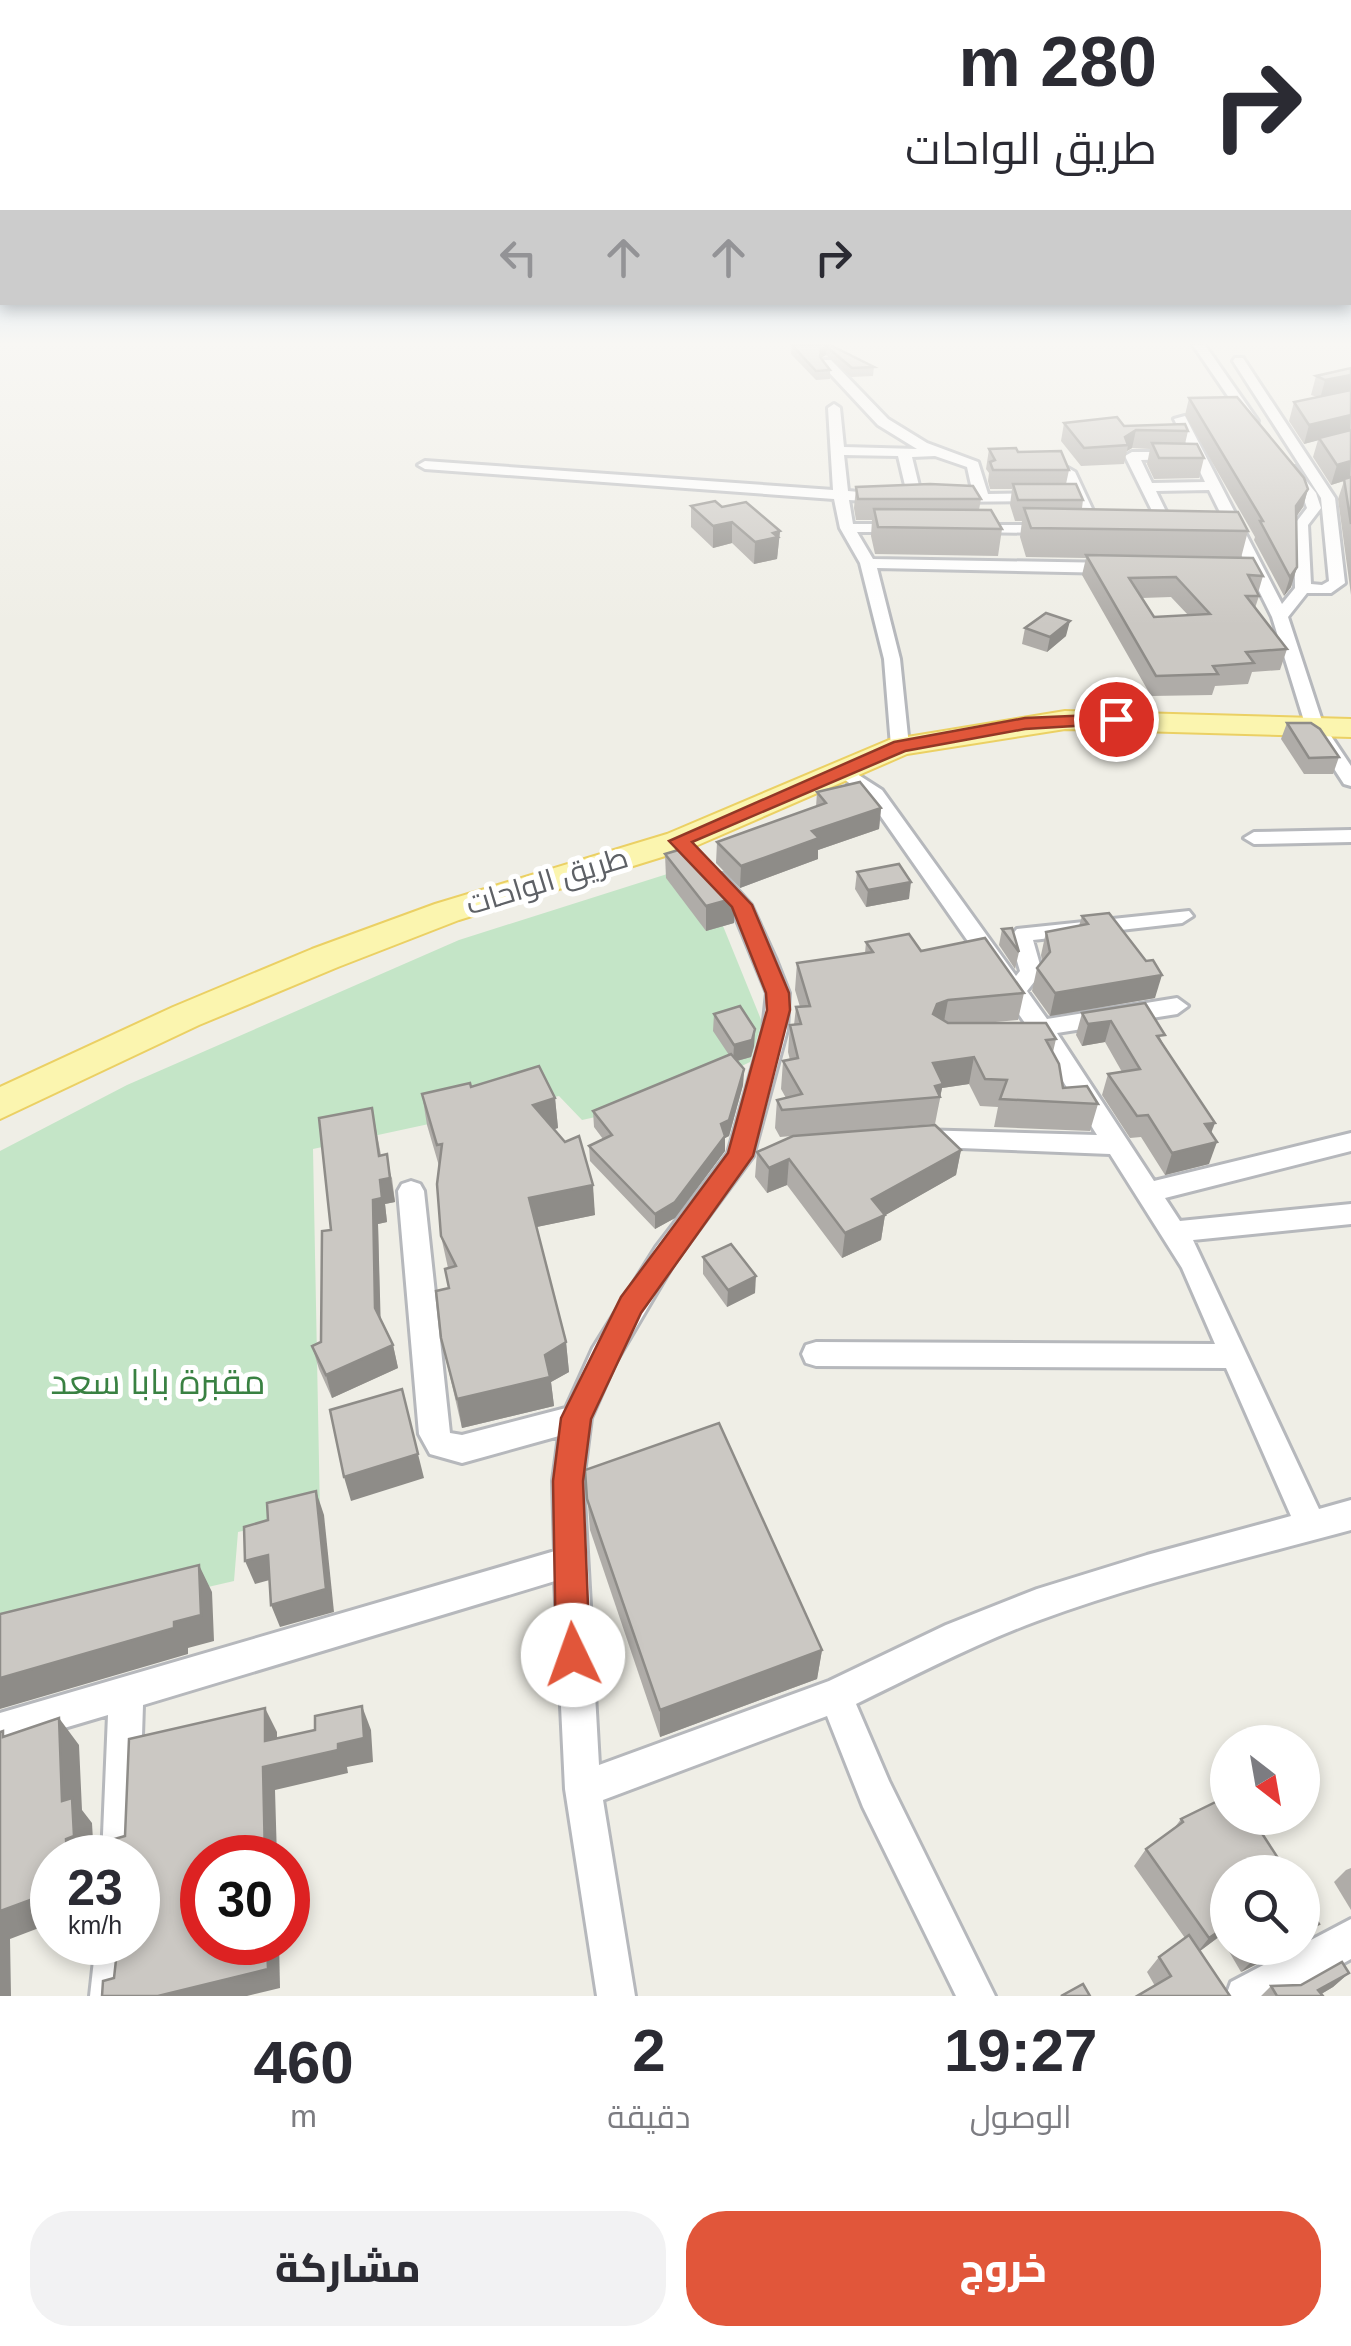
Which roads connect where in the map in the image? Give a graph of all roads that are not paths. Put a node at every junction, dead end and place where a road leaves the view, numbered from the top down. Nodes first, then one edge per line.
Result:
1 (838, 438) edge
2 (911, 438) edge
3 (1191, 438) edge
4 (1265, 438) edge
5 (1292, 438) edge
6 (1268, 442) edge
7 (1316, 449) edge
8 (840, 450) junction
9 (904, 453) junction
10 (1298, 453) junction
11 (938, 454) junction
12 (1201, 456) junction
13 (425, 465) dead end
14 (1068, 472) edge
15 (1214, 486) junction
16 (1147, 487) junction
17 (841, 497) junction
18 (975, 497) junction
19 (999, 497) junction
20 (1080, 497) junction
21 (916, 498) junction
22 (848, 528) junction
23 (924, 528) edge
24 (1010, 528) junction
25 (975, 529) junction
26 (1061, 530) edge
27 (1078, 530) edge
28 (1096, 530) junction
29 (1114, 530) edge
30 (1150, 530) edge
31 (1343, 536) edge
32 (868, 563) junction
33 (968, 564) junction
34 (1129, 568) edge
35 (1238, 569) edge
36 (1256, 570) junction
37 (1303, 588) junction
38 (1280, 617) junction
39 (1314, 724) junction
40 (1351, 728) edge
41 (900, 746) junction
42 (843, 772) junction
43 (1351, 780) edge
44 (1351, 836) edge
45 (1254, 838) dead end
46 (679, 841) junction
47 (1182, 916) dead end
48 (1014, 990) junction
49 (1177, 1006) dead end
50 (1042, 1029) junction
51 (1002, 1033) edge
52 (0, 1104) edge
53 (885, 1141) edge
54 (1351, 1142) edge
55 (1118, 1145) junction
56 (770, 1154) edge
57 (740, 1156) junction
58 (411, 1192) dead end
59 (1150, 1192) junction
60 (1351, 1214) edge
61 (1173, 1232) junction
62 (816, 1354) dead end
63 (1234, 1356) junction
64 (576, 1418) junction
65 (1351, 1515) edge
66 (1312, 1528) junction
67 (569, 1562) junction
68 (126, 1692) junction
69 (836, 1696) junction
70 (0, 1730) edge
71 (583, 1789) junction
72 (121, 1835) edge
73 (1351, 1938) edge
74 (113, 1965) edge
75 (108, 1996) edge
76 (616, 1996) edge
77 (976, 1996) edge
78 (1246, 1996) edge

1 - 8 street
2 - 11 street
3 - 12 street
4 - 6 street
5 - 10 street
7 - 10 street
8 - 9 street
8 - 17 street
9 - 11 street
9 - 21 street
10 - 31 street
10 - 37 street
11 - 18 street
12 - 15 street
12 - 16 street
13 - 17 street
14 - 20 street
15 - 16 street
15 - 36 street
16 - 30 street
17 - 21 street
17 - 22 street
18 - 19 street
18 - 21 street
18 - 25 street
19 - 20 street
19 - 24 street
20 - 28 street
22 - 23 street
22 - 32 street
24 - 25 street
24 - 26 street
25 - 33 street
27 - 28 street
28 - 29 street
31 - 37 street
32 - 33 street
32 - 41 street
33 - 34 street
35 - 36 street
36 - 38 street
37 - 38 street
38 - 39 street
39 - 40 main road, طريق الواحات
39 - 41 main road, طريق الواحات
39 - 43 street
41 - 42 main road, طريق الواحات
42 - 46 main road, طريق الواحات
42 - 48 street
44 - 45 street
46 - 52 main road, طريق الواحات
46 - 57 street
47 - 48 street
48 - 50 street
49 - 50 street
50 - 51 street
50 - 55 street
53 - 55 street
54 - 59 street
55 - 59 street
56 - 57 street
57 - 64 street
58 - 64 street
59 - 61 street
60 - 61 street
61 - 63 street
62 - 63 street
63 - 66 street
64 - 67 street
65 - 66 street
66 - 69 street
67 - 68 street
67 - 71 street
68 - 70 street
68 - 72 street
69 - 71 street
69 - 77 street
71 - 76 street
73 - 78 street
74 - 75 street

